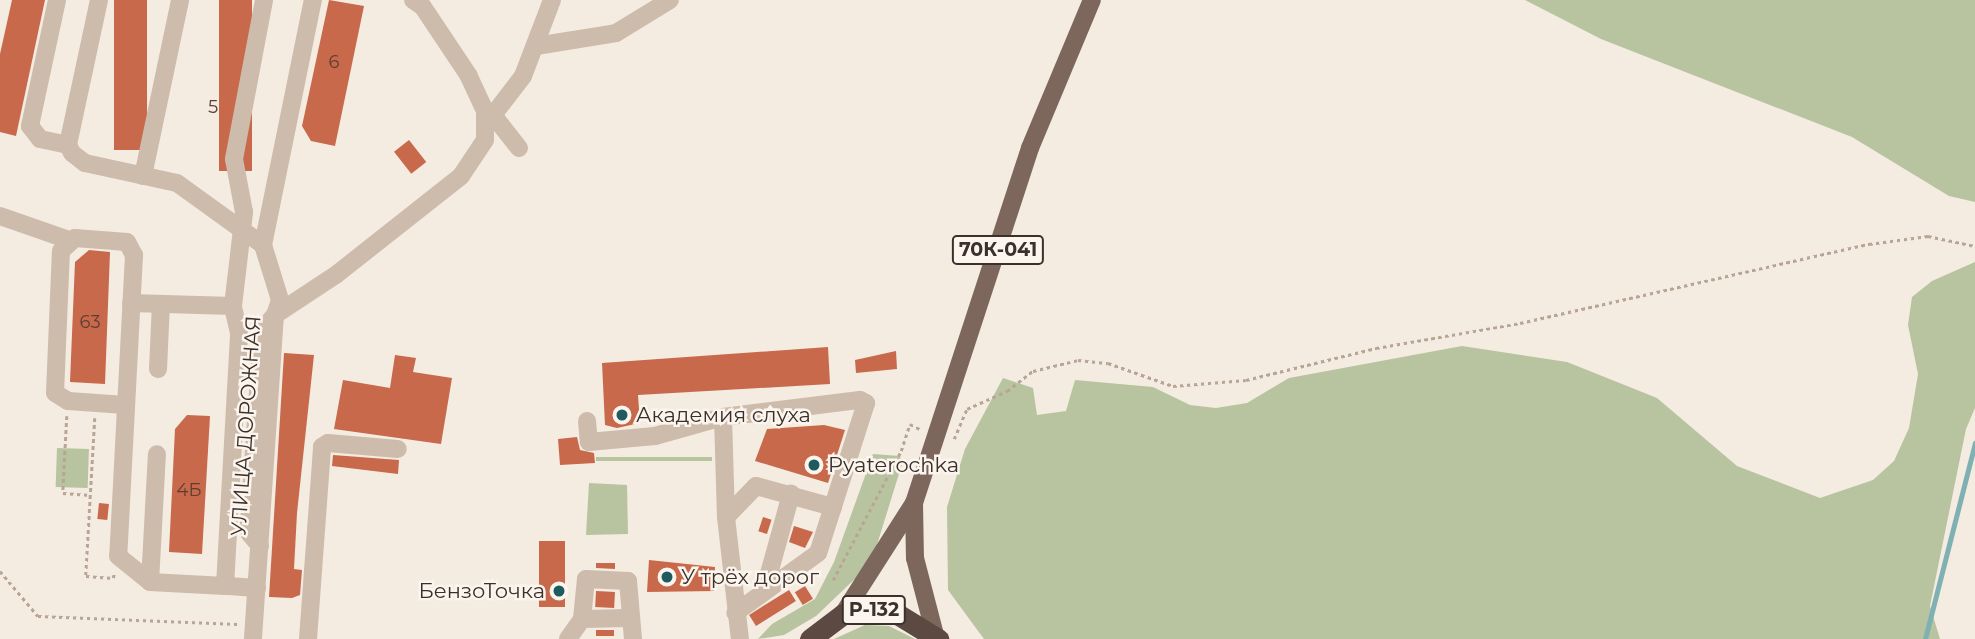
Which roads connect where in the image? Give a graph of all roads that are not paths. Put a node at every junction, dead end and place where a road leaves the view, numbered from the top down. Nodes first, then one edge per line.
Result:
1 (57, 0) edge
2 (99, 0) edge
3 (180, 0) edge
4 (264, 0) edge
5 (313, 0) edge
6 (552, 0) edge
7 (670, 0) edge
8 (1092, 0) edge
9 (420, 2) edge
10 (536, 46) junction
11 (490, 119) junction
12 (68, 145) junction
13 (519, 148) dead end
14 (143, 176) junction
15 (0, 216) edge
16 (242, 230) junction
17 (69, 240) junction
18 (263, 245) junction
19 (131, 303) junction
20 (161, 304) junction
21 (233, 306) junction
22 (275, 315) junction
23 (158, 369) dead end
24 (125, 405) junction
25 (723, 417) junction
26 (587, 421) dead end
27 (398, 449) dead end
28 (157, 454) dead end
29 (791, 494) junction
30 (914, 503) junction
31 (833, 507) junction
32 (726, 517) junction
33 (150, 582) junction
34 (225, 586) junction
35 (257, 588) junction
36 (765, 588) junction
37 (735, 613) junction
38 (843, 614) junction
39 (629, 618) junction
40 (582, 619) junction
41 (253, 632) edge
42 (937, 637) edge
43 (308, 639) edge
44 (568, 639) edge
45 (634, 639) edge
46 (740, 639) edge
47 (810, 639) edge

1 - 12 street
2 - 12 street
3 - 14 street
4 - 16 street
5 - 18 street
6 - 10 street
7 - 10 street
8 - 30 main road, 70К-041
9 - 11 street
10 - 11 street
11 - 13 street
11 - 22 street
12 - 14 street
14 - 16 street
15 - 17 street
16 - 18 street
16 - 21 street
17 - 19 street
17 - 24 street
18 - 22 street, УЛИЦА ДОРОЖНАЯ
19 - 20 street
19 - 24 street
20 - 21 street
20 - 23 street
21 - 34 street
22 - 35 street, УЛИЦА ДОРОЖНАЯ
24 - 33 street
25 - 26 street
25 - 31 street
25 - 32 street
27 - 43 street
28 - 33 street
29 - 31 street
29 - 32 street
29 - 36 street
30 - 38 main road, 70К-041
30 - 42 main road, 70К-041
31 - 36 street
32 - 37 street
33 - 34 street
34 - 35 street
35 - 41 street, УЛИЦА ДОРОЖНАЯ
36 - 37 street
37 - 46 street
38 - 42 highway, Р-132
38 - 47 highway, Р-132
39 - 40 street
39 - 40 street
39 - 45 street
40 - 44 street

